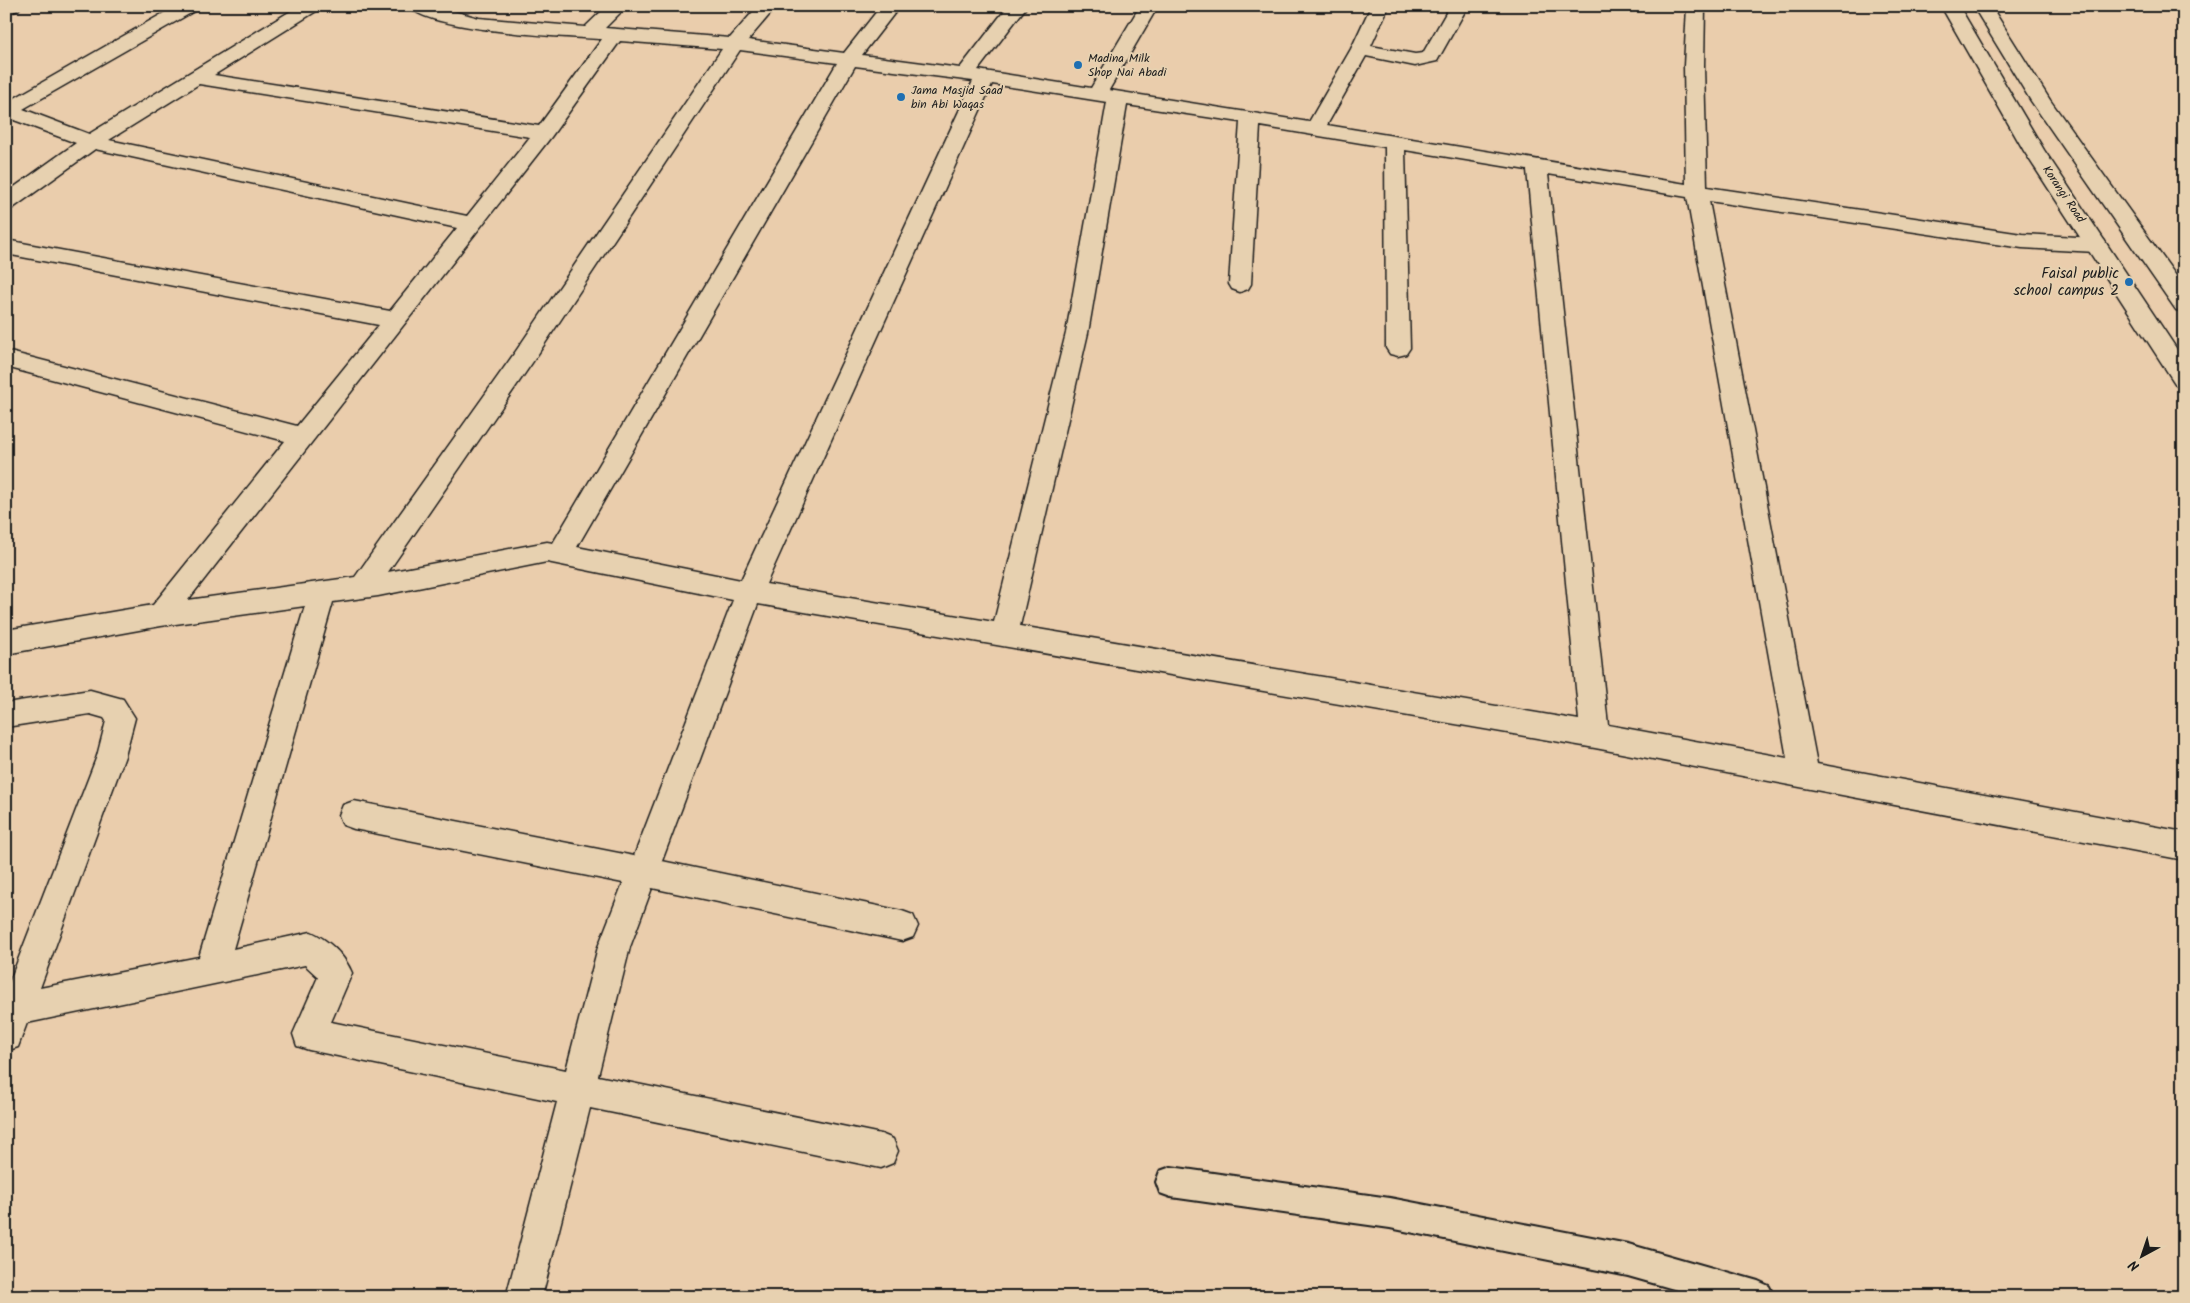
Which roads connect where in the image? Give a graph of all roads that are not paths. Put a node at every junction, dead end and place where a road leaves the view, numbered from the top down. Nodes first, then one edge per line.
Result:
1 (12, 6) edge
2 (190, 6) edge
3 (312, 6) edge
4 (418, 6) edge
5 (498, 6) edge
6 (618, 6) edge
7 (768, 6) edge
8 (891, 6) edge
9 (1018, 6) edge
10 (1148, 6) edge
11 (1380, 6) edge
12 (1459, 6) edge
13 (1696, 6) edge
14 (1950, 6) edge
15 (1982, 6) edge
16 (6, 9) edge
17 (479, 24) junction
18 (590, 32) junction
19 (615, 35) junction
20 (735, 44) junction
21 (1360, 49) junction
22 (849, 59) junction
23 (975, 76) junction
24 (197, 78) junction
25 (1107, 96) junction
26 (7, 110) edge
27 (1250, 118) junction
28 (1315, 129) junction
29 (544, 133) junction
30 (91, 142) junction
31 (1395, 142) junction
32 (1537, 166) junction
33 (1697, 192) junction
34 (6, 203) edge
35 (472, 224) junction
36 (2096, 245) junction
37 (6, 247) edge
38 (1240, 284) dead end
39 (2184, 304) edge
40 (395, 320) junction
41 (1398, 348) dead end
42 (6, 359) edge
43 (2184, 379) edge
44 (303, 437) junction
45 (560, 554) junction
46 (364, 586) junction
47 (323, 592) junction
48 (749, 592) junction
49 (161, 616) junction
50 (1004, 635) junction
51 (6, 642) edge
52 (6, 714) edge
53 (1595, 735) junction
54 (1804, 774) junction
55 (354, 815) dead end
56 (2184, 846) edge
57 (643, 872) junction
58 (902, 926) dead end
59 (211, 970) junction
60 (11, 1022) edge
61 (578, 1088) junction
62 (881, 1151) dead end
63 (1171, 1182) dead end
64 (524, 1297) edge
65 (1758, 1297) edge

1 - 16 street
2 - 26 street
3 - 24 street
4 - 17 street
5 - 17 street
6 - 18 street
7 - 20 street
8 - 22 street
9 - 23 street
10 - 25 street
11 - 21 street
12 - 21 street
13 - 33 street
14 - 36 street, Korangi Road
15 - 39 street
17 - 18 street
18 - 19 street
19 - 20 street
19 - 29 street
20 - 22 street
20 - 46 street
21 - 28 street
22 - 23 street
22 - 45 street
23 - 25 street
23 - 48 street
24 - 29 street
24 - 30 street
25 - 27 street
25 - 50 street
26 - 30 street
27 - 28 street
27 - 38 street
28 - 31 street
29 - 35 street
30 - 34 street
30 - 35 street
31 - 32 street
31 - 41 street
32 - 33 street
32 - 53 street
33 - 36 street
33 - 54 street
35 - 40 street
36 - 43 street, Korangi Road
37 - 40 street
40 - 44 street
42 - 44 street
44 - 49 street
45 - 46 street
45 - 48 street
46 - 47 street
47 - 49 street
47 - 59 street
48 - 50 street
48 - 57 street
49 - 51 street
50 - 53 street
52 - 60 street
53 - 54 street
54 - 56 street
55 - 57 street
57 - 58 street
57 - 61 street
59 - 60 street
59 - 61 street
61 - 62 street
61 - 64 street
63 - 65 lane

